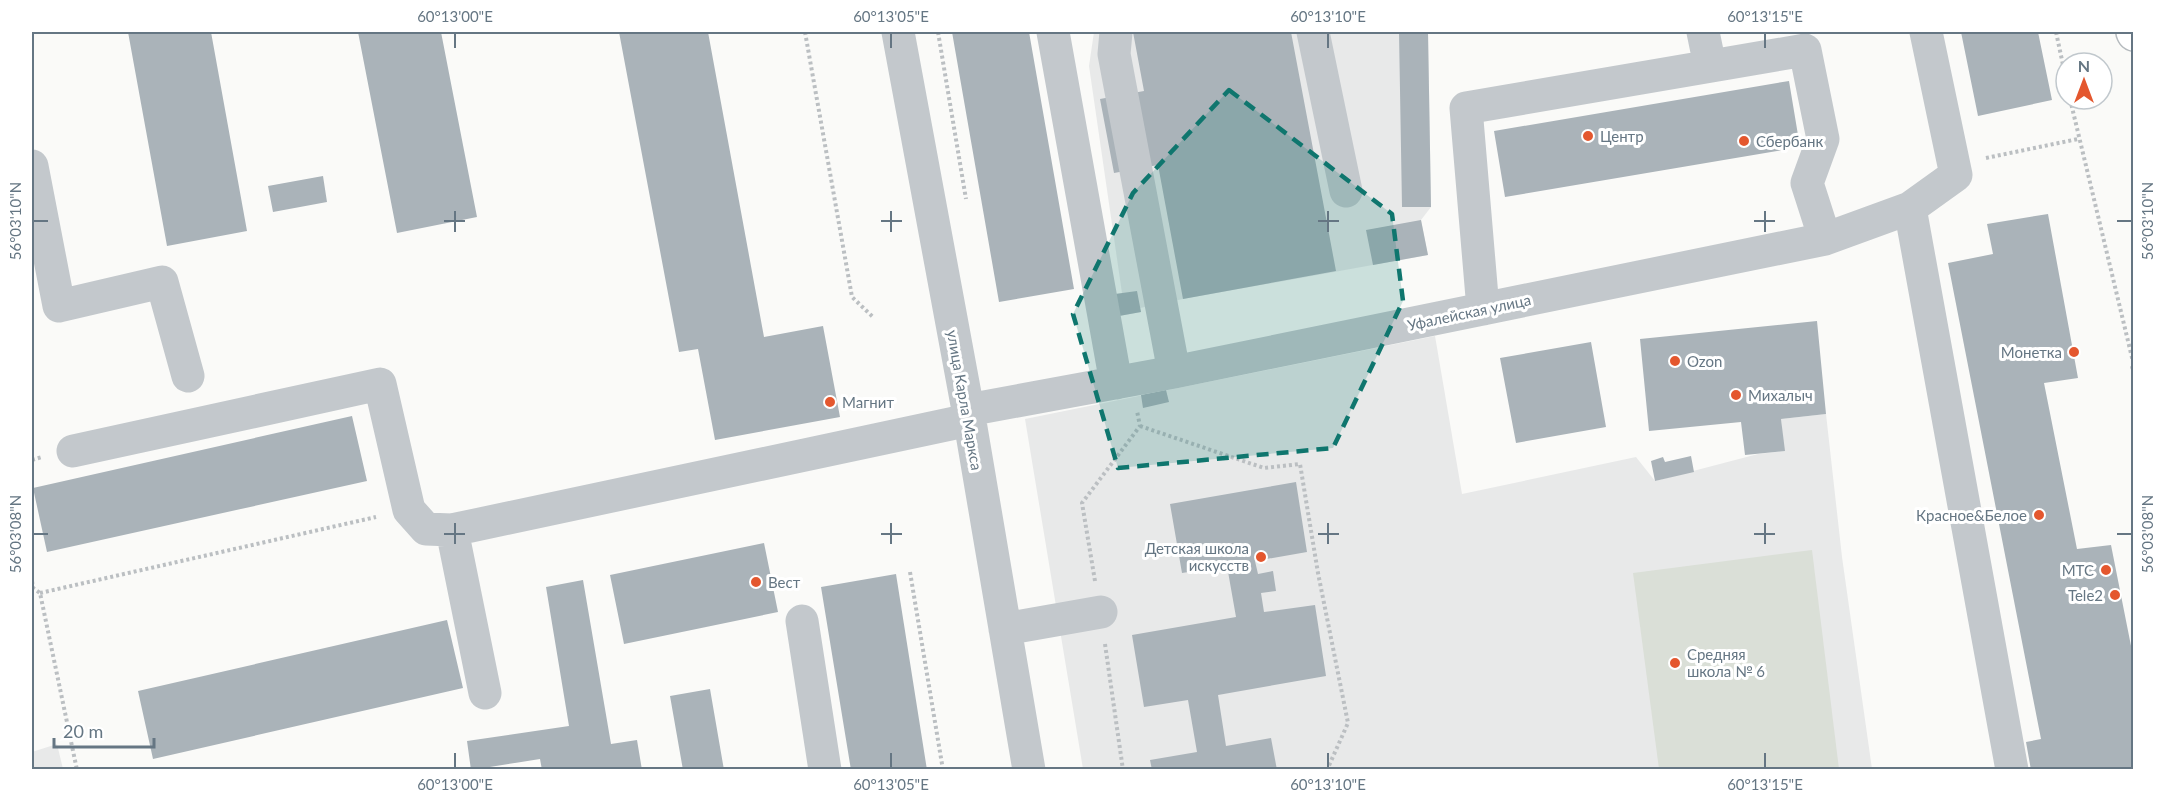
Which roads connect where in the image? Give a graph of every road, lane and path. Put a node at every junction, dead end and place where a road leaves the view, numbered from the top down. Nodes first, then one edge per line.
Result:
1 (805, 32) edge
2 (898, 32) edge
3 (1053, 32) edge
4 (1116, 32) edge
5 (1313, 32) edge
6 (1703, 32) edge
7 (1926, 32) edge
8 (2056, 32) edge
9 (2060, 51) edge
10 (1710, 66) junction
11 (2072, 111) edge
12 (2078, 139) junction
13 (32, 166) edge
14 (1956, 175) junction
15 (1346, 192) dead end
16 (1910, 208) junction
17 (1825, 239) junction
18 (1483, 309) junction
19 (874, 318) dead end
20 (2133, 366) edge
21 (1174, 372) junction
22 (2133, 375) edge
23 (188, 376) dead end
24 (1116, 382) junction
25 (969, 415) junction
26 (1140, 426) dead end
27 (72, 451) dead end
28 (409, 510) junction
29 (452, 530) junction
30 (910, 572) dead end
31 (32, 581) edge
32 (40, 593) junction
33 (1101, 612) dead end
34 (802, 621) dead end
35 (1005, 629) junction
36 (485, 693) dead end
37 (77, 770) edge
38 (825, 770) edge
39 (943, 770) edge
40 (1029, 770) edge
41 (1327, 770) edge
42 (2012, 770) edge

1 - 19 path
2 - 25 street, улица Карла Маркса
3 - 24 street
4 - 21 street
5 - 15 street
6 - 10 street
7 - 14 street
8 - 9 path
10 - 17 street
10 - 18 street
11 - 12 path
12 - 14 path
12 - 20 path
13 - 23 street
14 - 16 street, Уфалейская улица
16 - 17 street, Уфалейская улица
16 - 42 street
17 - 18 street, Уфалейская улица
18 - 21 street, Уфалейская улица
20 - 22 path
21 - 24 street, Уфалейская улица
24 - 25 street, Уфалейская улица
25 - 29 street, Уфалейская улица
25 - 35 street, улица Карла Маркса
26 - 41 path
27 - 28 street
28 - 29 street, Уфалейская улица
28 - 32 path
29 - 36 street
30 - 39 path
31 - 32 path
32 - 37 path
33 - 35 street
34 - 38 street
35 - 40 street, улица Карла Маркса

